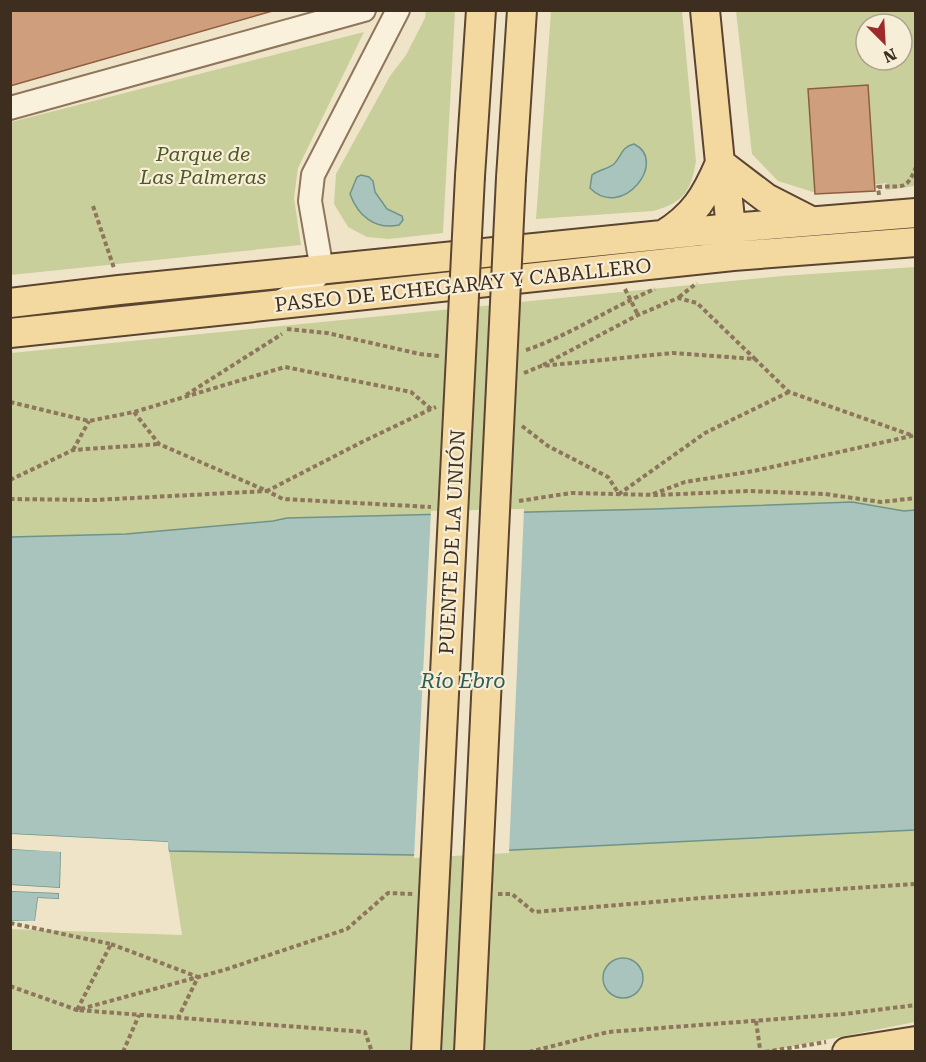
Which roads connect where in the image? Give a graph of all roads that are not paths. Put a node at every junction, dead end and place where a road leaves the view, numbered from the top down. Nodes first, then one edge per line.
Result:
1 (364, 10) edge
2 (398, 10) edge
3 (481, 10) edge
4 (522, 10) edge
5 (705, 10) edge
6 (10, 108) edge
7 (720, 164) junction
8 (915, 213) edge
9 (809, 220) junction
10 (732, 233) junction
11 (662, 235) junction
12 (915, 242) edge
13 (765, 254) junction
14 (322, 270) junction
15 (695, 270) junction
16 (10, 303) edge
17 (272, 306) junction
18 (10, 333) edge
19 (915, 1041) edge
20 (426, 1052) edge
21 (469, 1052) edge
22 (847, 1052) edge

1 - 6 street
2 - 14 street
3 - 20 main road, PUENTE DE LA UNIÓN, bridge
4 - 21 main road, PUENTE DE LA UNIÓN, bridge
5 - 7 main road
7 - 9 main road
7 - 10 main road
7 - 11 main road
8 - 9 main road, PASEO DE ECHEGARAY Y CABALLERO
9 - 10 main road, PASEO DE ECHEGARAY Y CABALLERO
10 - 11 main road, PASEO DE ECHEGARAY Y CABALLERO
10 - 13 main road
10 - 15 main road
11 - 14 main road, PASEO DE ECHEGARAY Y CABALLERO
12 - 13 main road, PASEO DE ECHEGARAY Y CABALLERO
13 - 15 main road, PASEO DE ECHEGARAY Y CABALLERO
14 - 16 main road, PASEO DE ECHEGARAY Y CABALLERO
14 - 17 street
15 - 17 main road, PASEO DE ECHEGARAY Y CABALLERO
17 - 18 main road, PASEO DE ECHEGARAY Y CABALLERO
19 - 22 main road

